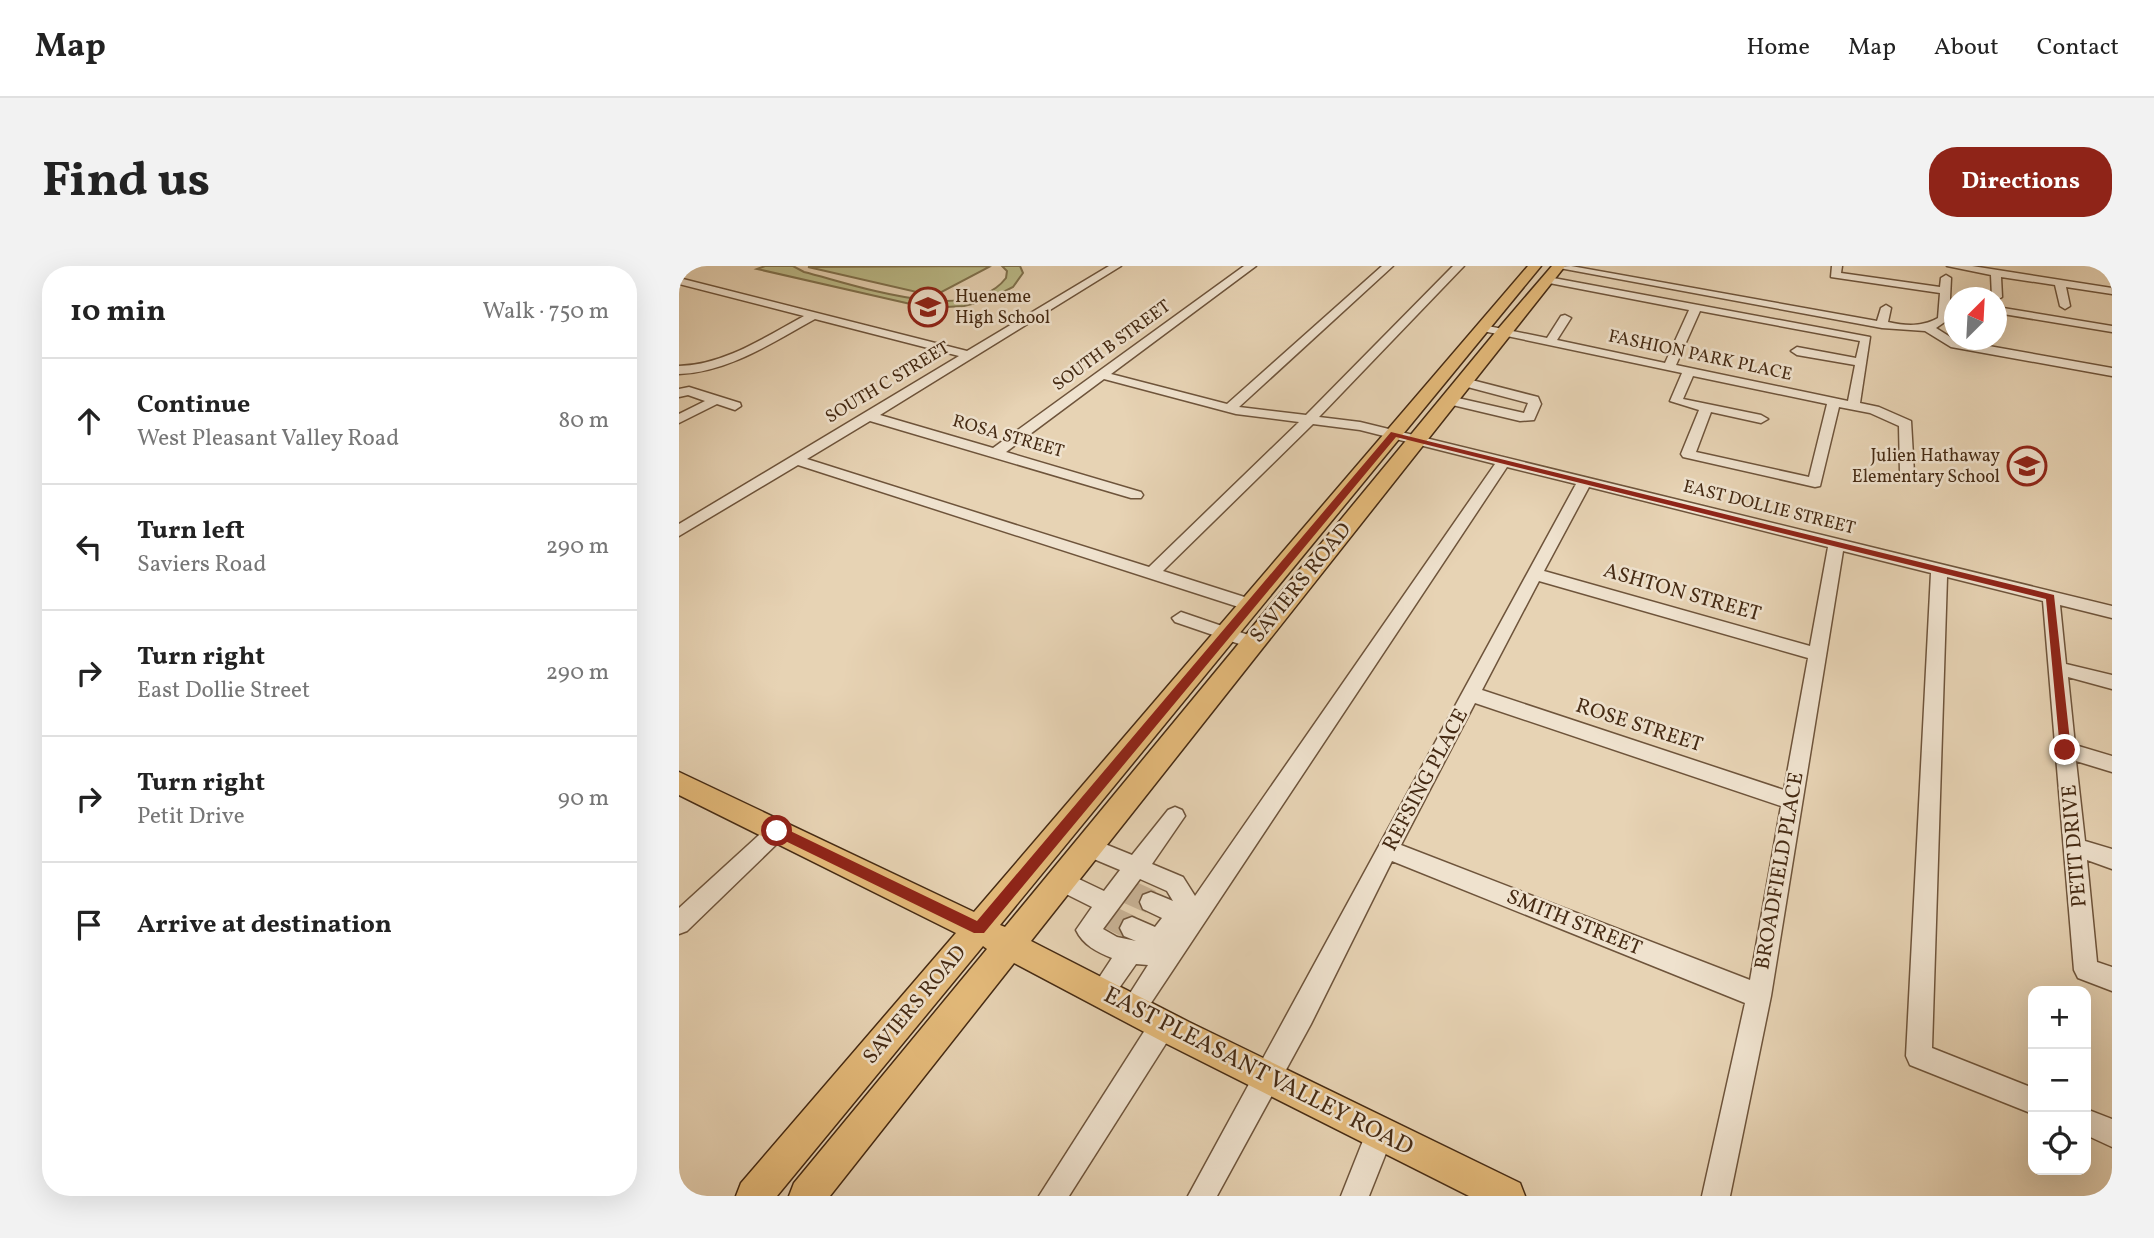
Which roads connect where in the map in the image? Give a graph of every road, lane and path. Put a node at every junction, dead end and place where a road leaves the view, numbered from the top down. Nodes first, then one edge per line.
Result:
1 (1116, 266) edge
2 (1251, 266) edge
3 (1388, 266) edge
4 (1459, 266) edge
5 (1535, 266) edge
6 (1837, 266) edge
7 (1946, 266) edge
8 (1952, 266) edge
9 (1559, 267) edge
10 (1996, 273) junction
11 (1548, 280) junction
12 (679, 281) edge
13 (2060, 283) junction
14 (1947, 287) edge
15 (1997, 287) edge
16 (2112, 291) edge
17 (1944, 298) edge
18 (2065, 306) dead end
19 (1696, 307) junction
20 (1886, 308) dead end
21 (2007, 312) edge
22 (1944, 315) edge
23 (813, 316) junction
24 (1566, 318) dead end
25 (1882, 325) junction
26 (1483, 328) junction
27 (1928, 328) junction
28 (2112, 329) edge
29 (1503, 332) junction
30 (1550, 342) junction
31 (1797, 351) dead end
32 (969, 355) junction
33 (1861, 363) junction
34 (1669, 367) junction
35 (679, 370) edge
36 (1689, 372) junction
37 (2112, 372) edge
38 (1101, 375) junction
39 (1464, 382) junction
40 (679, 393) edge
41 (716, 400) junction
42 (1450, 400) junction
43 (1835, 402) junction
44 (735, 406) dead end
45 (1853, 406) junction
46 (1706, 407) junction
47 (1230, 408) junction
48 (869, 416) junction
49 (1311, 418) junction
50 (679, 419) edge
51 (1761, 419) dead end
52 (1394, 434) junction
53 (1418, 440) junction
54 (994, 454) junction
55 (796, 460) junction
56 (1503, 462) junction
57 (1907, 473) dead end
58 (1584, 482) junction
59 (1136, 495) dead end
60 (679, 531) edge
61 (1836, 544) junction
62 (1939, 569) junction
63 (1152, 573) junction
64 (1535, 574) junction
65 (2051, 597) junction
66 (1251, 605) junction
67 (2112, 612) edge
68 (1181, 618) dead end
69 (1226, 634) junction
70 (1254, 643) junction
71 (1817, 654) junction
72 (2058, 668) junction
73 (2112, 682) edge
74 (1471, 694) junction
75 (2065, 750) junction
76 (2112, 764) edge
77 (679, 783) edge
78 (1792, 801) junction
79 (1175, 816) dead end
80 (777, 831) junction
81 (1090, 847) junction
82 (2075, 847) junction
83 (1389, 850) junction
84 (2112, 859) edge
85 (1136, 868) junction
86 (1062, 881) junction
87 (1151, 902) tunnel mouth
88 (1114, 903) junction
89 (679, 923) edge
90 (1132, 928) tunnel mouth
91 (1174, 928) junction
92 (979, 929) junction
93 (1011, 945) junction
94 (1130, 953) junction
95 (2112, 979) edge
96 (1101, 993) junction
97 (1759, 996) junction
98 (1132, 1009) junction
99 (1163, 1025) junction
100 (1266, 1077) junction
101 (2028, 1099) edge
102 (2091, 1124) edge
103 (1380, 1133) junction
104 (2112, 1133) edge
105 (754, 1196) edge
106 (807, 1196) edge
107 (1053, 1196) edge
108 (1202, 1196) edge
109 (1355, 1196) edge
110 (1507, 1196) edge
111 (1716, 1196) edge

1 - 32 street, SOUTH C STREET
2 - 38 street, SOUTH B STREET
3 - 47 street
4 - 49 street
5 - 26 main road, SAVIERS ROAD
6 - 17 street
7 - 14 street
8 - 10 street
9 - 11 main road, SAVIERS ROAD
9 - 25 street
10 - 13 street
10 - 15 street
11 - 19 street
11 - 29 main road, SAVIERS ROAD
12 - 23 street
13 - 16 street
13 - 18 street
19 - 33 street
19 - 34 street
20 - 25 street
21 - 28 street
22 - 27 street
23 - 32 street
23 - 35 street
24 - 30 street
25 - 27 street
26 - 29 street, FASHION PARK PLACE
26 - 52 main road, SAVIERS ROAD
27 - 37 street
29 - 30 street, FASHION PARK PLACE
29 - 39 main road, SAVIERS ROAD
30 - 34 street, FASHION PARK PLACE
31 - 33 street
32 - 48 street, SOUTH C STREET
33 - 45 street
34 - 36 street, FASHION PARK PLACE
36 - 43 street, FASHION PARK PLACE
36 - 46 street
38 - 47 street, EAST DOLLIE STREET
38 - 54 street, SOUTH B STREET
39 - 42 main road, SAVIERS ROAD
39 - 42 street
40 - 41 street
41 - 44 street
41 - 50 street
42 - 53 main road, SAVIERS ROAD
43 - 45 street, FASHION PARK PLACE
43 - 46 street
45 - 57 street, FASHION PARK PLACE
46 - 51 street
47 - 49 street, EAST DOLLIE STREET
48 - 54 street, ROSA STREET
48 - 55 street, SOUTH C STREET
49 - 52 street, EAST DOLLIE STREET
49 - 63 street
52 - 53 street, EAST DOLLIE STREET
52 - 66 main road, SAVIERS ROAD
53 - 56 street, EAST DOLLIE STREET
53 - 70 main road, SAVIERS ROAD
54 - 59 street, ROSA STREET
55 - 60 street, SOUTH C STREET
55 - 63 street
56 - 58 street, EAST DOLLIE STREET
56 - 91 street
58 - 61 street, EAST DOLLIE STREET
58 - 64 street, REFSING PLACE
61 - 62 street, EAST DOLLIE STREET
61 - 71 street, BROADFIELD PLACE
62 - 65 street, EAST DOLLIE STREET
62 - 101 street
63 - 66 street
64 - 71 street, ASHTON STREET
64 - 74 street, REFSING PLACE
65 - 67 street, EAST DOLLIE STREET
65 - 72 street, PETIT DRIVE
66 - 69 main road, SAVIERS ROAD
68 - 69 lane
69 - 70 street
69 - 92 main road, SAVIERS ROAD
70 - 81 main road, SAVIERS ROAD
71 - 78 street, BROADFIELD PLACE
72 - 73 street
72 - 75 street, PETIT DRIVE
74 - 78 street, ROSE STREET
74 - 83 street, REFSING PLACE
75 - 76 street
75 - 82 street, PETIT DRIVE
77 - 80 main road, EAST PLEASANT VALLEY ROAD
78 - 97 street, BROADFIELD PLACE
79 - 85 street
80 - 89 street
80 - 92 main road, EAST PLEASANT VALLEY ROAD
81 - 85 street
81 - 86 main road, SAVIERS ROAD
82 - 84 street
82 - 95 street, PETIT DRIVE
83 - 97 street, SMITH STREET
83 - 100 street, REFSING PLACE
85 - 88 street
85 - 91 street
86 - 88 street
86 - 93 main road, SAVIERS ROAD
87 - 91 street
88 - 94 street
90 - 91 street
91 - 94 street
91 - 98 street
92 - 93 main road, EAST PLEASANT VALLEY ROAD
92 - 105 main road, SAVIERS ROAD
93 - 96 main road, EAST PLEASANT VALLEY ROAD
93 - 106 main road, SAVIERS ROAD
94 - 96 street
96 - 98 main road, EAST PLEASANT VALLEY ROAD
97 - 111 street, BROADFIELD PLACE
98 - 99 main road, EAST PLEASANT VALLEY ROAD
99 - 100 main road, EAST PLEASANT VALLEY ROAD
99 - 107 street
100 - 103 main road, EAST PLEASANT VALLEY ROAD
100 - 108 street, REFSING PLACE
102 - 104 street
103 - 109 street
103 - 110 main road, EAST PLEASANT VALLEY ROAD

